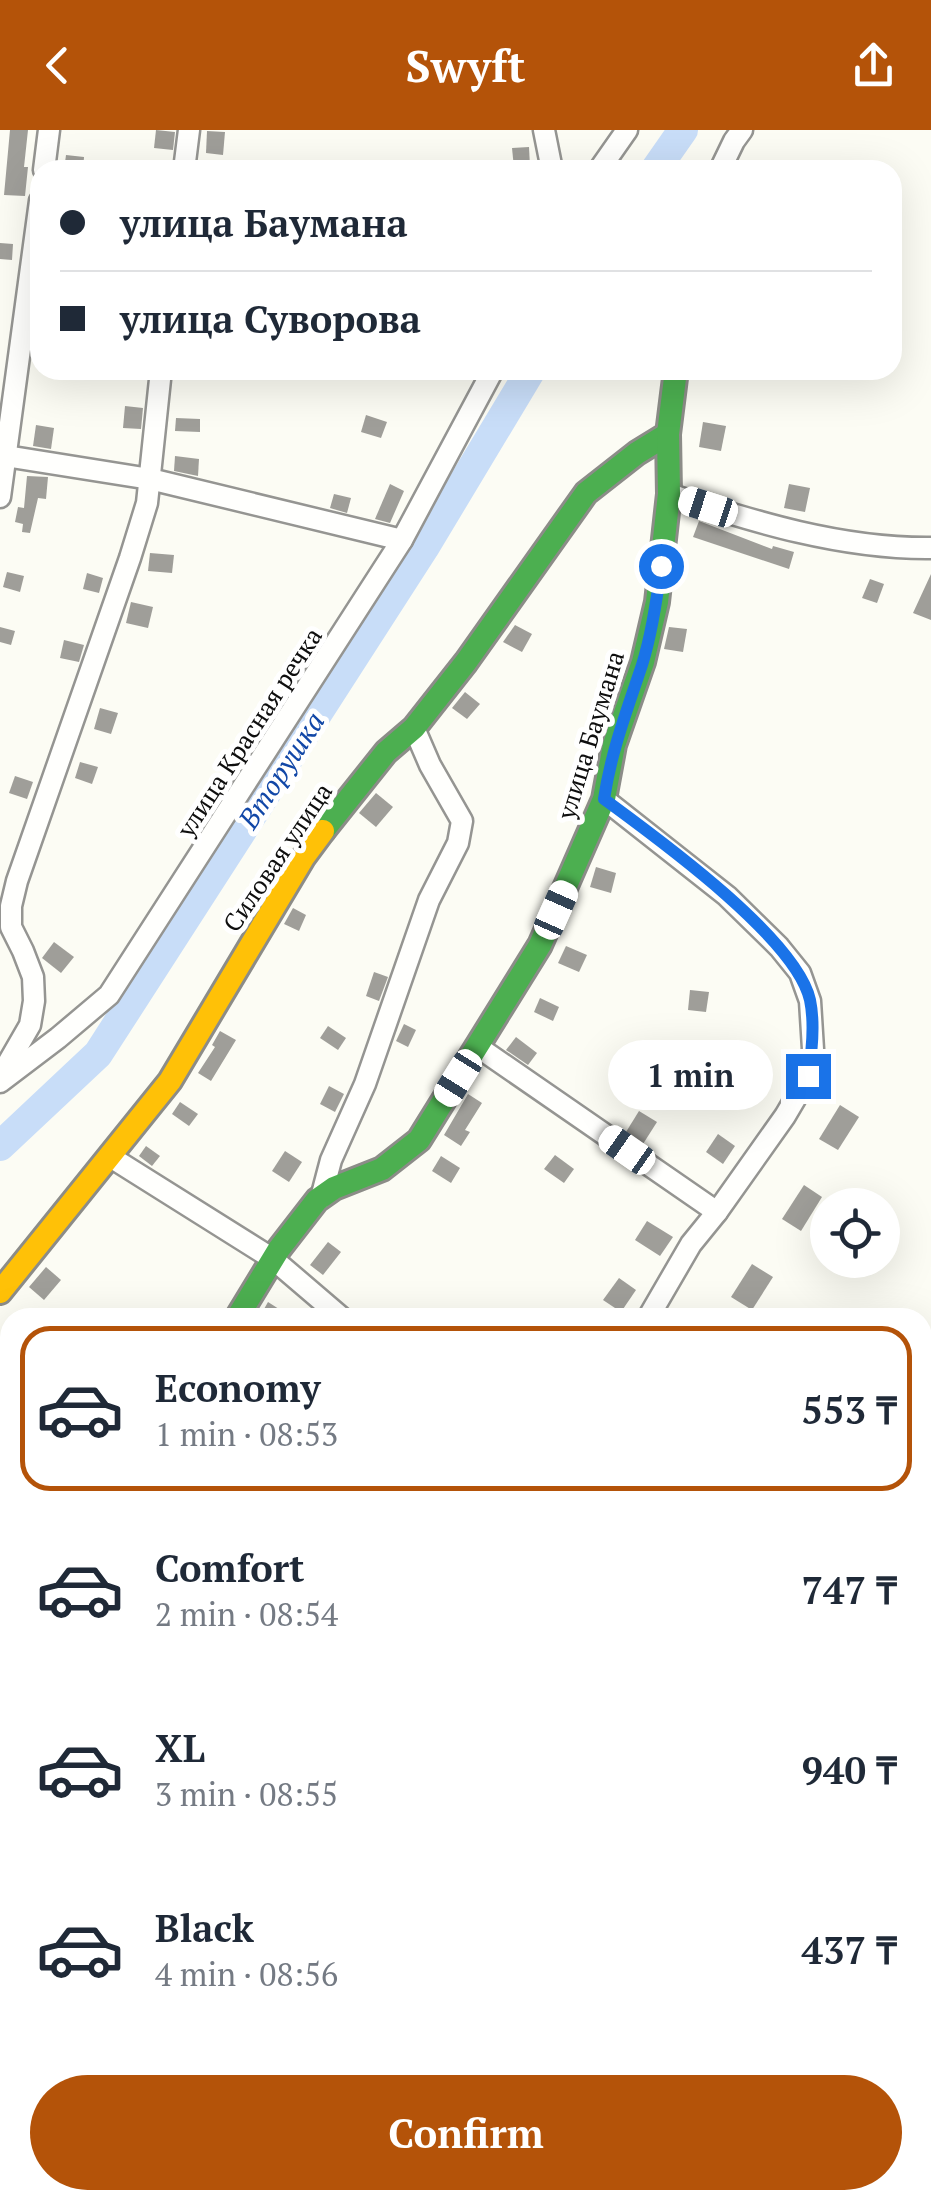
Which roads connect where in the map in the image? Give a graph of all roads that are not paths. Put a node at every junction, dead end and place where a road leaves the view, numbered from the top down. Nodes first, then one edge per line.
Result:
1 (50, 130) edge
2 (189, 130) edge
3 (544, 130) edge
4 (627, 130) edge
5 (742, 130) edge
6 (46, 160) edge
7 (185, 160) edge
8 (550, 160) edge
9 (606, 160) edge
10 (725, 160) edge
11 (30, 270) edge
12 (159, 380) edge
13 (488, 380) edge
14 (675, 380) edge
15 (668, 434) junction
16 (3, 455) edge
17 (150, 480) junction
18 (669, 494) junction
19 (0, 497) edge
20 (402, 540) junction
21 (931, 548) edge
22 (414, 728) junction
23 (604, 799) junction
24 (478, 1047) junction
25 (0, 1080) edge
26 (109, 1156) junction
27 (322, 1198) junction
28 (716, 1212) junction
29 (273, 1259) junction
30 (0, 1292) edge
31 (243, 1308) edge
32 (330, 1308) edge
33 (654, 1308) edge

1 - 6 street
2 - 7 street
3 - 8 street
4 - 9 street
5 - 10 street
11 - 16 street
12 - 17 street
13 - 20 street, улица Красная речка
14 - 15 street, улица Баумана
15 - 18 street, улица Баумана
15 - 22 street, Силовая улица
16 - 17 street
16 - 19 street
17 - 20 street
17 - 25 street
18 - 21 street
18 - 23 street, улица Баумана
20 - 25 street, улица Красная речка
22 - 26 street, Силовая улица
22 - 27 street, улица Баумана
23 - 24 street, улица Баумана
23 - 28 street
24 - 27 street, улица Баумана
24 - 28 street
26 - 29 street
26 - 30 street, Силовая улица
27 - 29 street, улица Баумана
28 - 33 street
29 - 31 street, улица Баумана
29 - 32 street

